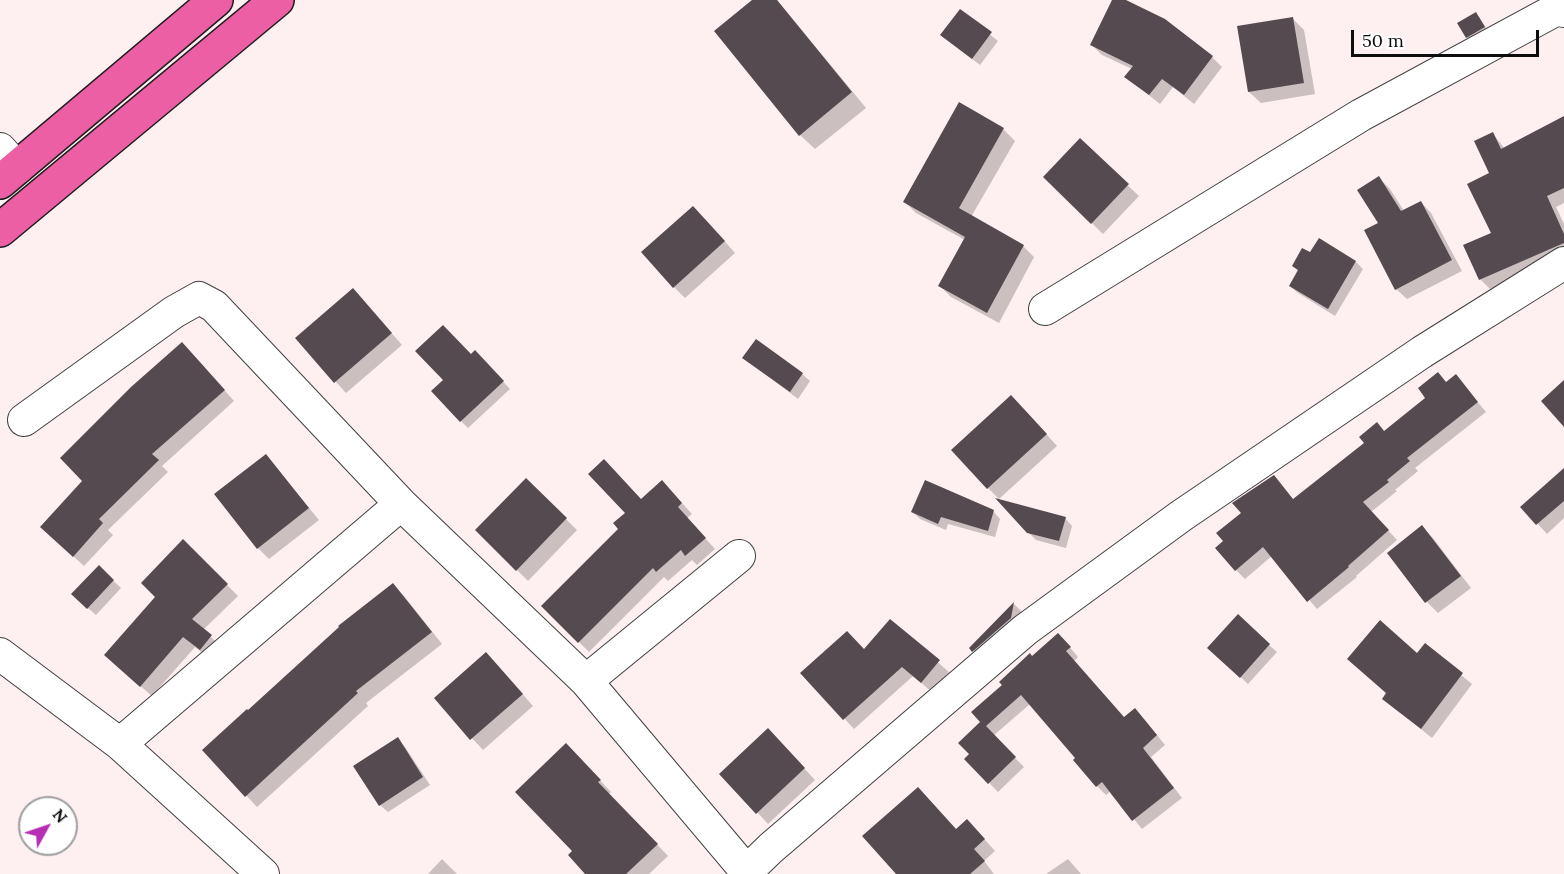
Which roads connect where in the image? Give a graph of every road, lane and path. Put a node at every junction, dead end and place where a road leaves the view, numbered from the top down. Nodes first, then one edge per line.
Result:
1 (216, 0) edge
2 (277, 0) edge
3 (1564, 10) edge
4 (6, 166) edge
5 (0, 230) edge
6 (1564, 264) edge
7 (1046, 309) dead end
8 (24, 420) dead end
9 (401, 504) junction
10 (739, 556) dead end
11 (0, 654) edge
12 (586, 681) junction
13 (120, 744) junction
14 (746, 873) edge
15 (263, 874) edge

1 - 4 highway
2 - 5 highway
3 - 7 street
6 - 14 street
8 - 9 street
9 - 12 street
9 - 13 street
10 - 12 street
11 - 13 street
12 - 14 street
13 - 15 street

